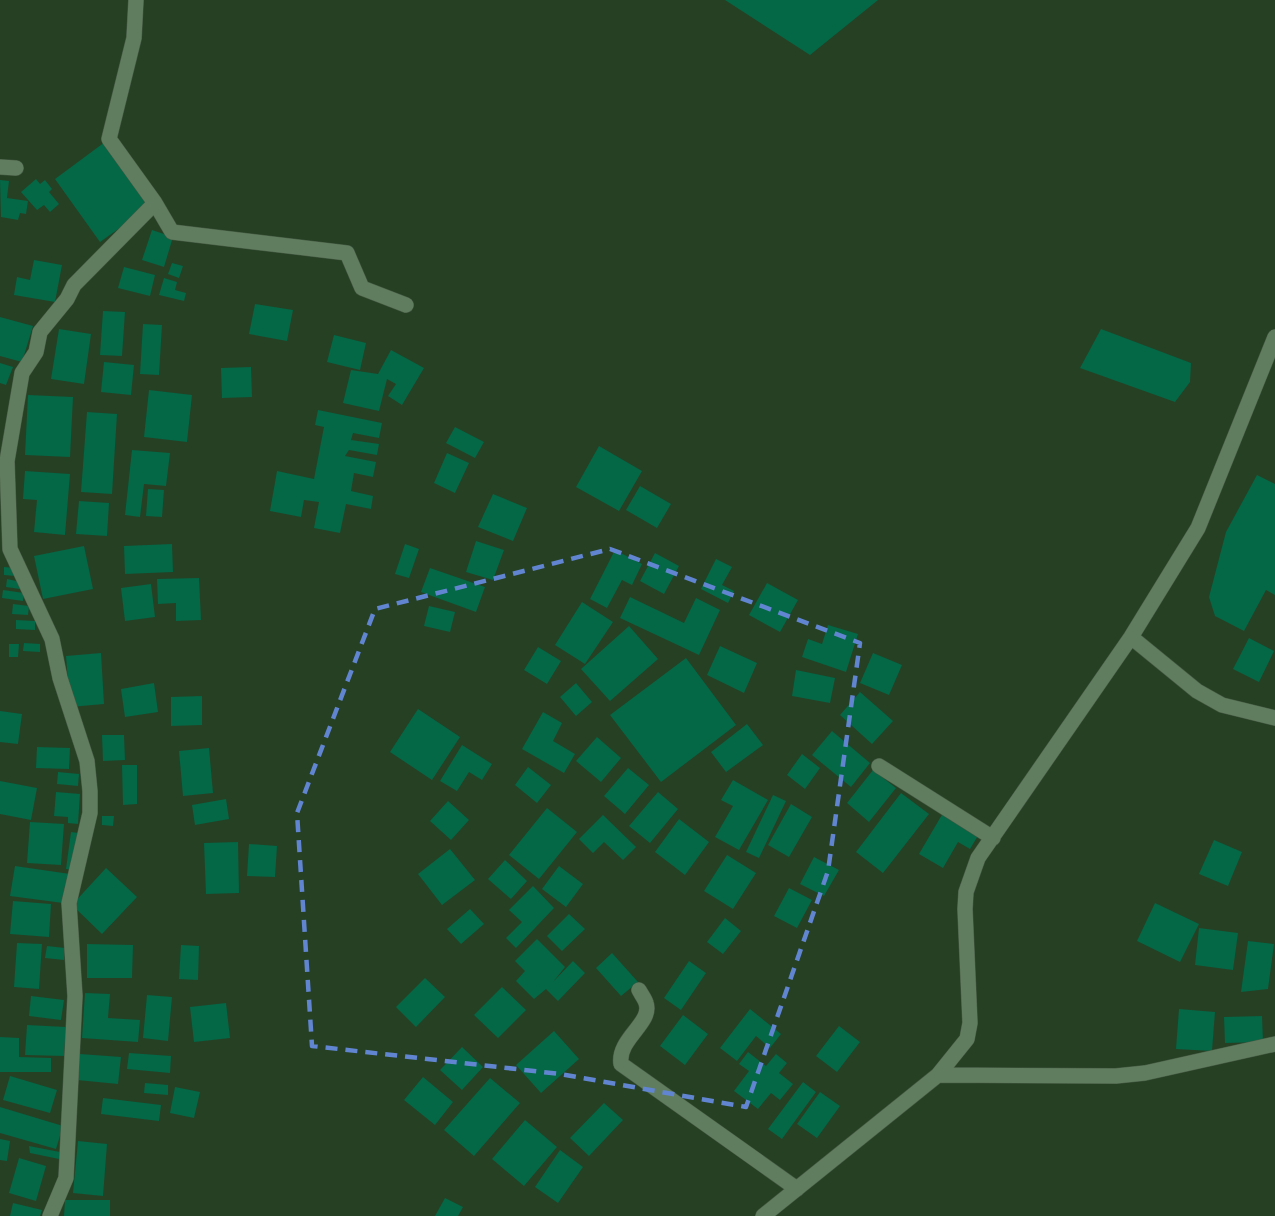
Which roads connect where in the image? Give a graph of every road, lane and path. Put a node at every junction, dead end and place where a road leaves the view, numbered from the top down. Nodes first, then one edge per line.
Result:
1 (136, 0) edge
2 (0, 167) edge
3 (16, 168) dead end
4 (155, 203) junction
5 (406, 305) dead end
6 (1275, 337) edge
7 (1131, 637) junction
8 (1275, 718) edge
9 (879, 766) dead end
10 (993, 838) junction
11 (639, 990) dead end
12 (1275, 1044) edge
13 (938, 1075) junction
14 (797, 1189) junction
15 (50, 1216) edge
16 (763, 1216) edge

1 - 4 street
2 - 3 street
4 - 5 street
4 - 15 street
6 - 7 street
7 - 8 street
7 - 10 street
9 - 10 street
10 - 13 street
11 - 14 street
12 - 13 street
13 - 14 street
14 - 16 street

